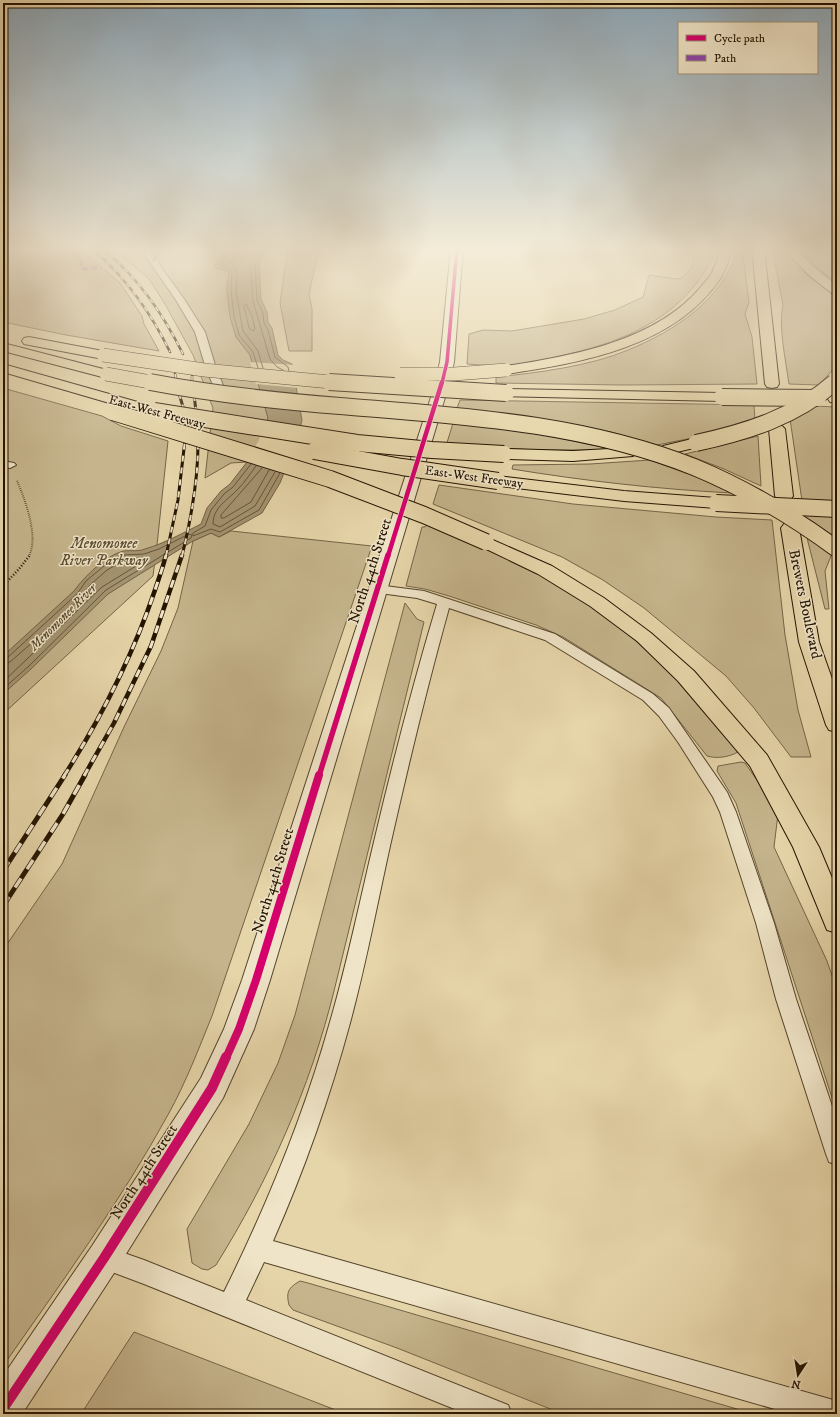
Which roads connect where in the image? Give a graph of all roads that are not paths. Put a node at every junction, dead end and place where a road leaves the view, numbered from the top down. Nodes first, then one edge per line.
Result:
1 (189, 314) edge
2 (452, 314) edge
3 (678, 314) edge
4 (765, 314) edge
5 (3, 335) edge
6 (3, 347) edge
7 (103, 355) junction
8 (3, 368) edge
9 (3, 380) edge
10 (837, 381) edge
11 (772, 384) dead end
12 (223, 398) dead end
13 (836, 399) edge
14 (113, 406) junction
15 (154, 411) junction
16 (777, 429) dead end
17 (669, 449) dead end
18 (627, 453) dead end
19 (784, 496) dead end
20 (837, 509) edge
21 (790, 528) dead end
22 (837, 549) edge
23 (377, 589) junction
24 (444, 602) junction
25 (835, 707) edge
26 (837, 922) edge
27 (837, 1154) edge
28 (259, 1249) junction
29 (104, 1258) junction
30 (230, 1307) junction
31 (3, 1409) edge
32 (499, 1414) edge
33 (837, 1414) edge

1 - 12 lane
2 - 23 street, North 44th Street
3 - 7 highway, bridge
4 - 11 highway
5 - 7 highway
6 - 22 highway, bridge
7 - 13 highway, bridge
8 - 14 highway, East-West Freeway
9 - 14 highway
10 - 17 highway, bridge
14 - 15 highway, East-West Freeway
14 - 26 highway, bridge
15 - 18 highway, bridge
15 - 20 highway, East-West Freeway, bridge
16 - 19 highway
21 - 25 highway, Brewers Boulevard
23 - 24 lane
23 - 29 street, North 44th Street
24 - 27 lane
24 - 28 lane
28 - 30 lane
28 - 33 lane
29 - 30 lane
29 - 31 street, North 44th Street
30 - 32 lane

